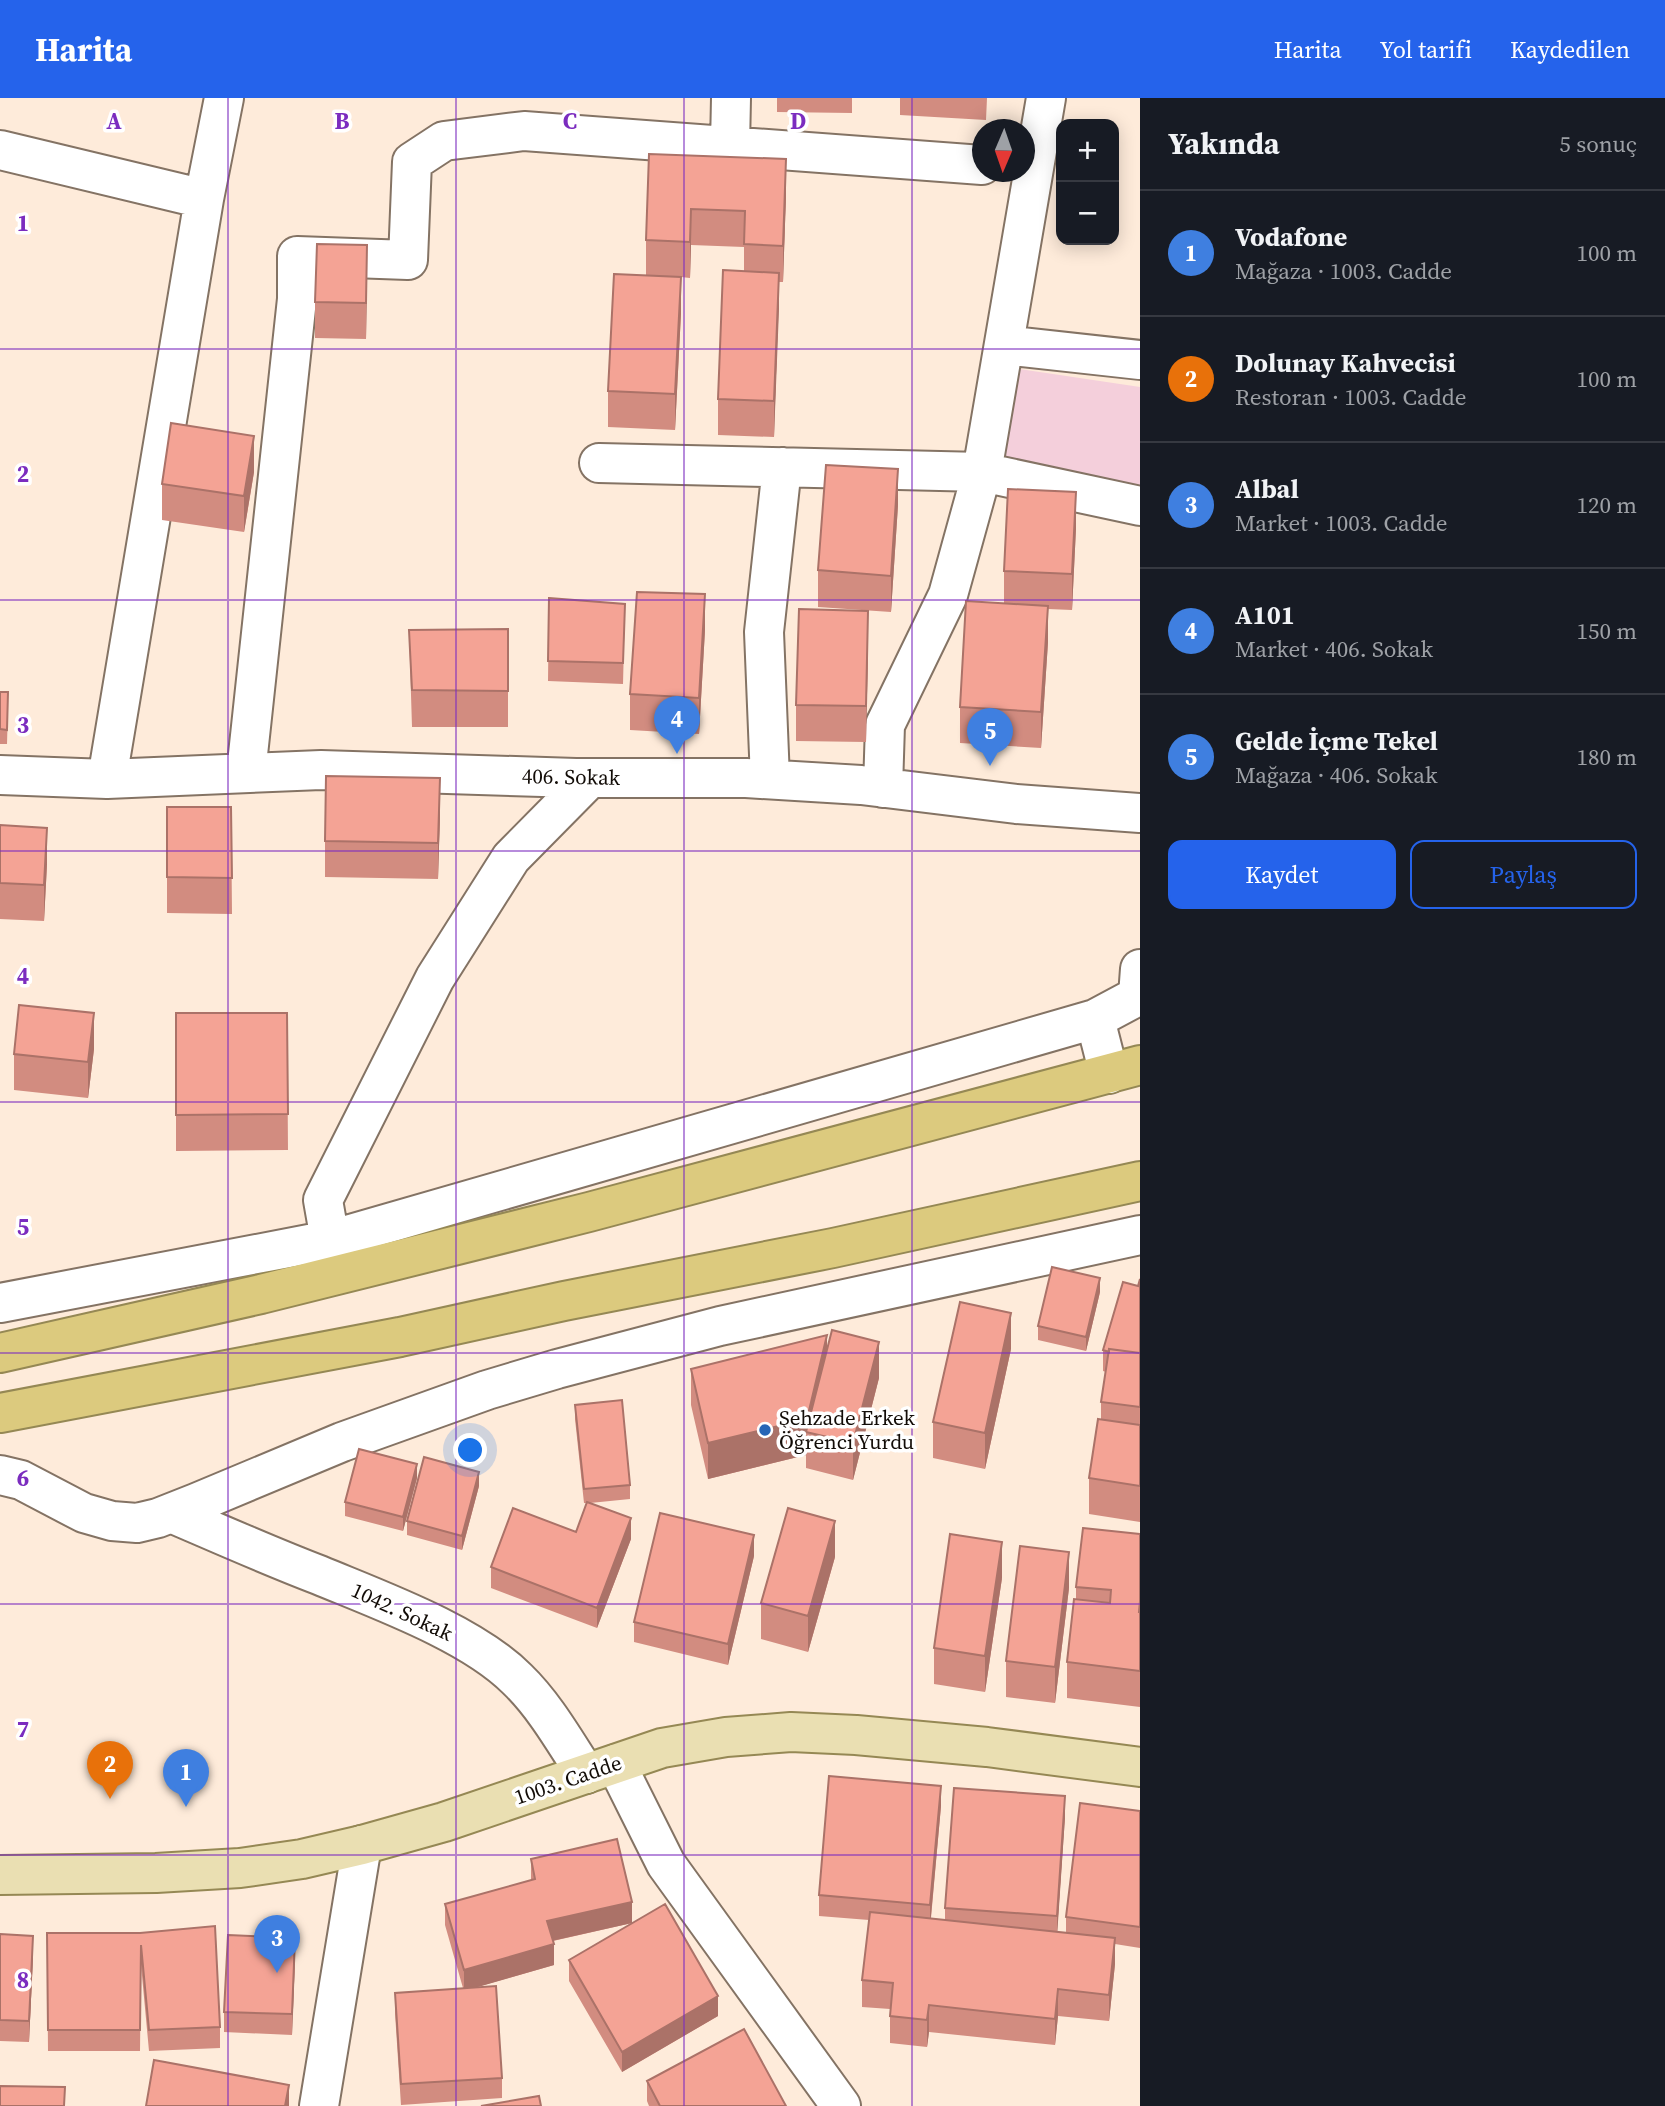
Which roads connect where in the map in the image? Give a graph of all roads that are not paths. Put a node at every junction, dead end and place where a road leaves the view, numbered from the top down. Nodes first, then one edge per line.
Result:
1 (224, 98) edge
2 (731, 98) edge
3 (1046, 98) edge
4 (1035, 144) edge
5 (730, 146) junction
6 (0, 150) edge
7 (972, 164) edge
8 (1027, 182) edge
9 (204, 200) junction
10 (1004, 345) junction
11 (1140, 360) edge
12 (599, 463) dead end
13 (782, 467) junction
14 (982, 472) junction
15 (1140, 506) edge
16 (246, 774) junction
17 (0, 775) edge
18 (590, 778) junction
19 (107, 779) junction
20 (770, 779) junction
21 (883, 788) junction
22 (1140, 813) edge
23 (1140, 970) edge
24 (1095, 1019) junction
25 (1124, 1069) edge
26 (1140, 1181) edge
27 (1140, 1235) edge
28 (333, 1257) junction
29 (0, 1303) edge
30 (0, 1353) edge
31 (0, 1413) edge
32 (0, 1475) edge
33 (171, 1513) junction
34 (1140, 1767) edge
35 (601, 1769) junction
36 (362, 1845) junction
37 (0, 1875) edge
38 (319, 2106) edge
39 (841, 2106) edge

1 - 9 street
2 - 5 street
3 - 4 street
5 - 7 street
5 - 16 street
6 - 9 street
8 - 10 street
9 - 19 street
10 - 11 street
10 - 14 street
12 - 13 street
13 - 14 street
13 - 20 street
14 - 15 street
14 - 21 street
16 - 18 street, 406. Sokak
16 - 19 street, 406. Sokak
17 - 19 street, 406. Sokak
18 - 20 street, 406. Sokak
18 - 28 street
20 - 21 street, 406. Sokak
21 - 22 street, 406. Sokak
23 - 24 street
24 - 25 street
24 - 28 street
25 - 28 highway
26 - 31 highway
27 - 33 street
28 - 29 street
28 - 30 highway
32 - 33 street
33 - 35 street, 1042. Sokak
34 - 35 main road, 1003. Cadde
35 - 36 main road, 1003. Cadde
35 - 39 street, 1042. Sokak
36 - 37 main road, 1003. Cadde
36 - 38 street

